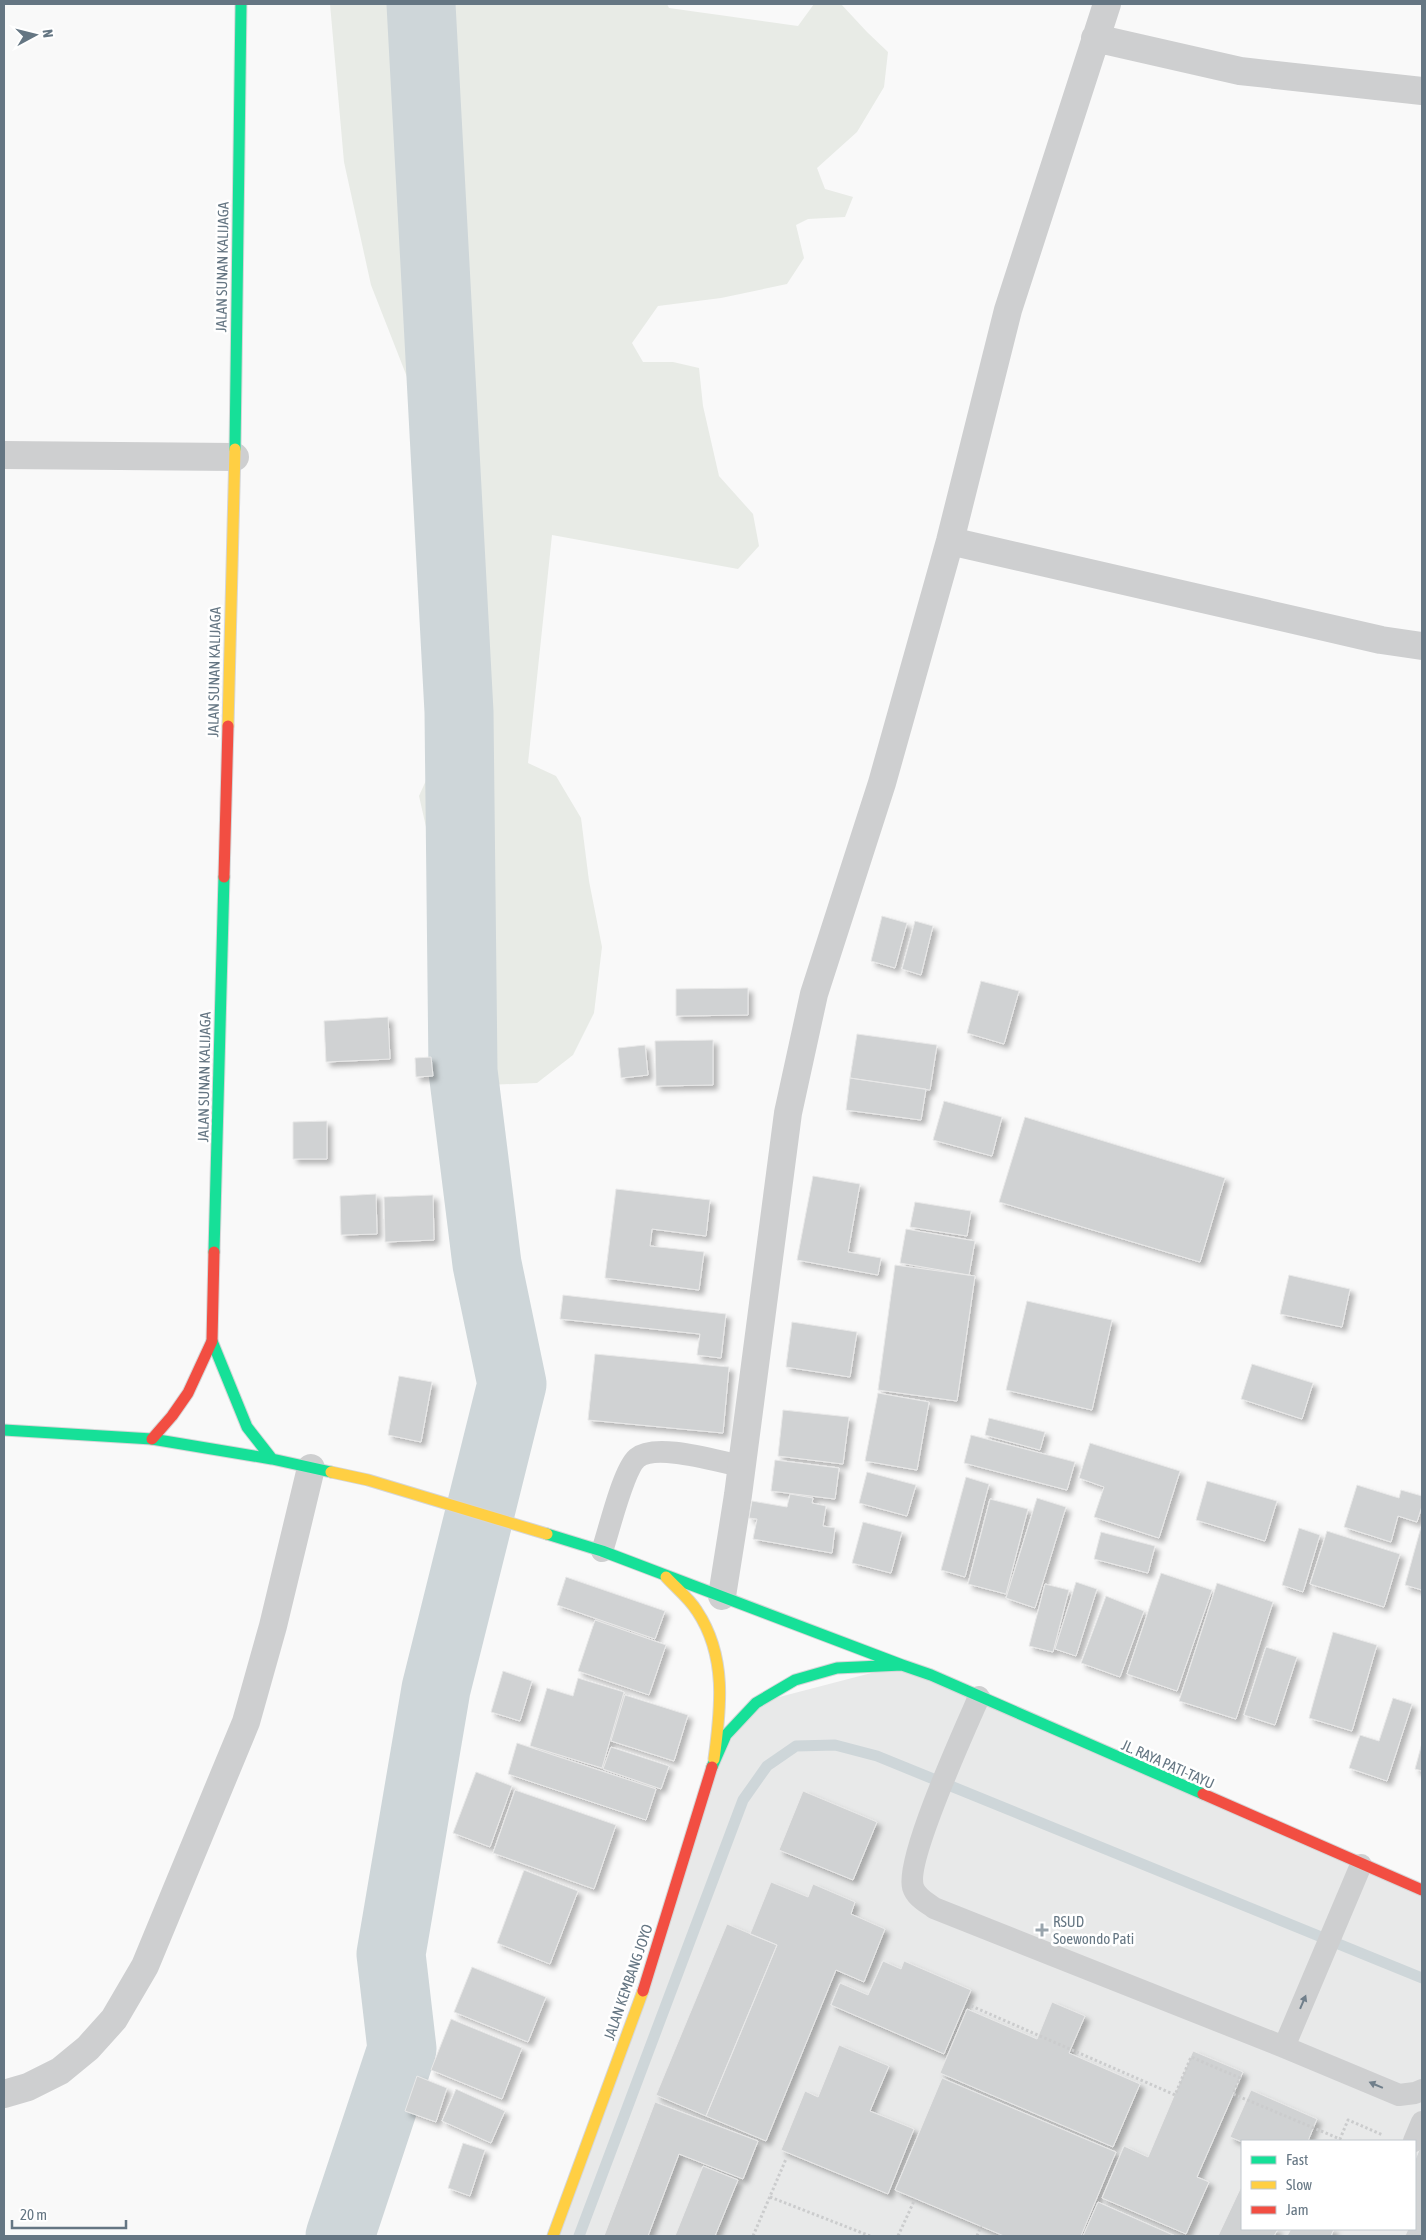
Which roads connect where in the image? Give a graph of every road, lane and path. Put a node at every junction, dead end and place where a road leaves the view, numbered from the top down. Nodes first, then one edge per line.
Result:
1 (240, 4) edge
2 (1107, 4) edge
3 (1095, 38) junction
4 (1422, 91) edge
5 (4, 455) edge
6 (234, 457) junction
7 (950, 542) junction
8 (1422, 646) edge
9 (212, 1341) junction
10 (4, 1430) edge
11 (152, 1439) junction
12 (272, 1459) junction
13 (742, 1466) junction
14 (311, 1468) junction
15 (602, 1551) junction
16 (661, 1572) junction
17 (722, 1596) junction
18 (902, 1665) junction
19 (979, 1697) junction
20 (712, 1768) junction
21 (1361, 1865) junction
22 (1422, 1890) edge
23 (971, 2006) dead end
24 (1284, 2047) junction
25 (1422, 2090) edge
26 (4, 2094) edge
27 (1422, 2122) edge
28 (1389, 2138) dead end
29 (1414, 2140) edge
30 (786, 2159) dead end
31 (770, 2197) junction
32 (915, 2199) dead end
33 (981, 2226) dead end
34 (553, 2236) edge
35 (753, 2236) edge
36 (870, 2236) edge
37 (898, 2236) edge
38 (977, 2236) edge

1 - 6 main road, JALAN SUNAN KALIJAGA
2 - 3 street
3 - 4 street
3 - 7 street
5 - 6 street
6 - 9 main road, JALAN SUNAN KALIJAGA
7 - 8 street
7 - 13 street
9 - 11 main road, JALAN SUNAN KALIJAGA
9 - 12 main road, JALAN SUNAN KALIJAGA
10 - 11 main road, JL. RAYA PATI-TAYU
11 - 12 main road, JL. RAYA PATI-TAYU
12 - 14 main road, JL. RAYA PATI-TAYU
13 - 15 lane
13 - 17 street
14 - 15 main road, JL. RAYA PATI-TAYU
14 - 26 street
15 - 16 main road, JL. RAYA PATI-TAYU
16 - 17 main road, JL. RAYA PATI-TAYU
16 - 20 main road
17 - 18 main road, JL. RAYA PATI-TAYU
18 - 19 main road, JL. RAYA PATI-TAYU
18 - 20 main road, JALAN KEMBANG JOYO
19 - 21 main road, JL. RAYA PATI-TAYU
19 - 24 lane
20 - 34 main road, JALAN KEMBANG JOYO
21 - 22 main road, JL. RAYA PATI-TAYU
24 -> 21 lane
23 - 28 path
25 -> 24 lane
27 - 29 lane
30 - 31 path
31 - 35 path
31 - 36 path
32 - 37 path
33 - 38 path

